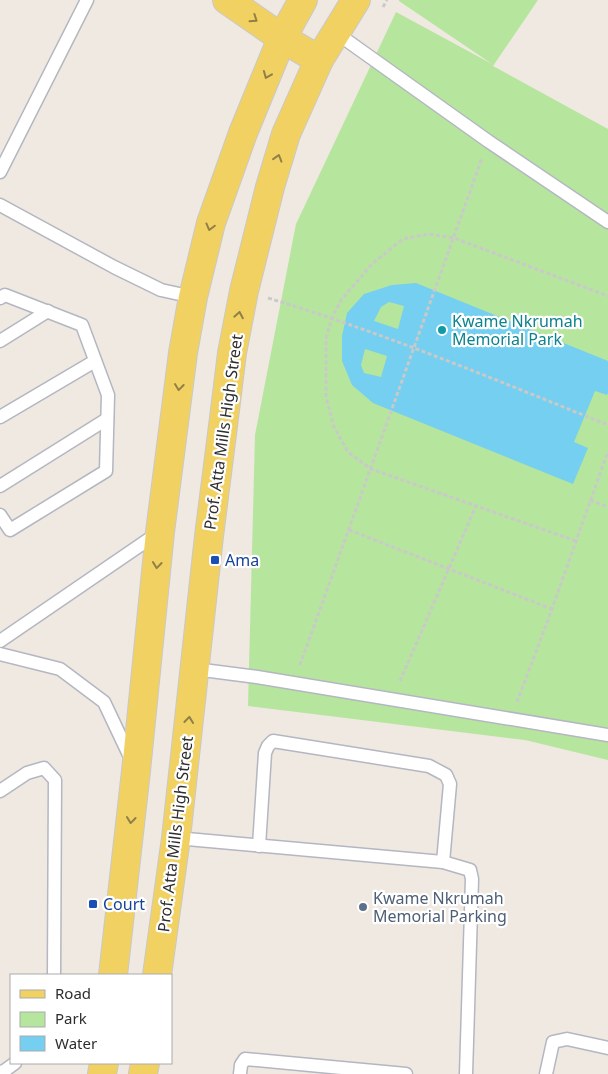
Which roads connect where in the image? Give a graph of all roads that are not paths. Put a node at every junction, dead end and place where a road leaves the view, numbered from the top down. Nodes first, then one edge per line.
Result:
1 (87, 0) edge
2 (227, 0) edge
3 (304, 0) edge
4 (347, 3) edge
5 (335, 32) junction
6 (282, 38) junction
7 (319, 60) junction
8 (0, 172) edge
9 (0, 206) edge
10 (608, 222) edge
11 (193, 297) junction
12 (0, 298) edge
13 (48, 311) junction
14 (0, 341) edge
15 (95, 360) junction
16 (0, 417) edge
17 (108, 419) junction
18 (0, 486) edge
19 (0, 515) edge
20 (160, 532) junction
21 (0, 641) edge
22 (0, 654) edge
23 (195, 669) junction
24 (608, 735) edge
25 (136, 771) junction
26 (0, 791) edge
27 (176, 838) junction
28 (259, 846) junction
29 (443, 862) junction
30 (54, 974) edge
31 (113, 974) edge
32 (157, 974) edge
33 (608, 1048) edge
34 (13, 1064) edge
35 (298, 1069) edge
36 (0, 1072) edge
37 (240, 1074) edge
38 (406, 1074) edge
39 (466, 1074) edge
40 (546, 1074) edge

1 - 8 lane
2 -> 6 main road
3 - 6 main road
4 - 5 main road, Prof. Atta Mills High Street
5 - 7 main road, Prof. Atta Mills High Street
5 - 10 lane
6 - 7 main road
6 -> 11 main road
23 -> 7 main road, Prof. Atta Mills High Street
9 - 11 lane
11 -> 20 main road
12 - 13 lane
13 - 14 lane
13 - 15 lane
15 - 16 lane
15 - 17 lane
17 - 18 lane
17 - 19 lane
20 - 21 lane
20 -> 25 main road
22 - 25 lane
23 - 24 lane
27 -> 23 main road, Prof. Atta Mills High Street
25 -> 31 main road
26 - 30 lane
27 - 28 lane
27 - 32 main road, Prof. Atta Mills High Street
28 - 29 lane
28 - 29 lane
29 - 39 lane
33 - 40 lane
34 - 36 lane
35 - 37 lane
35 - 38 lane

